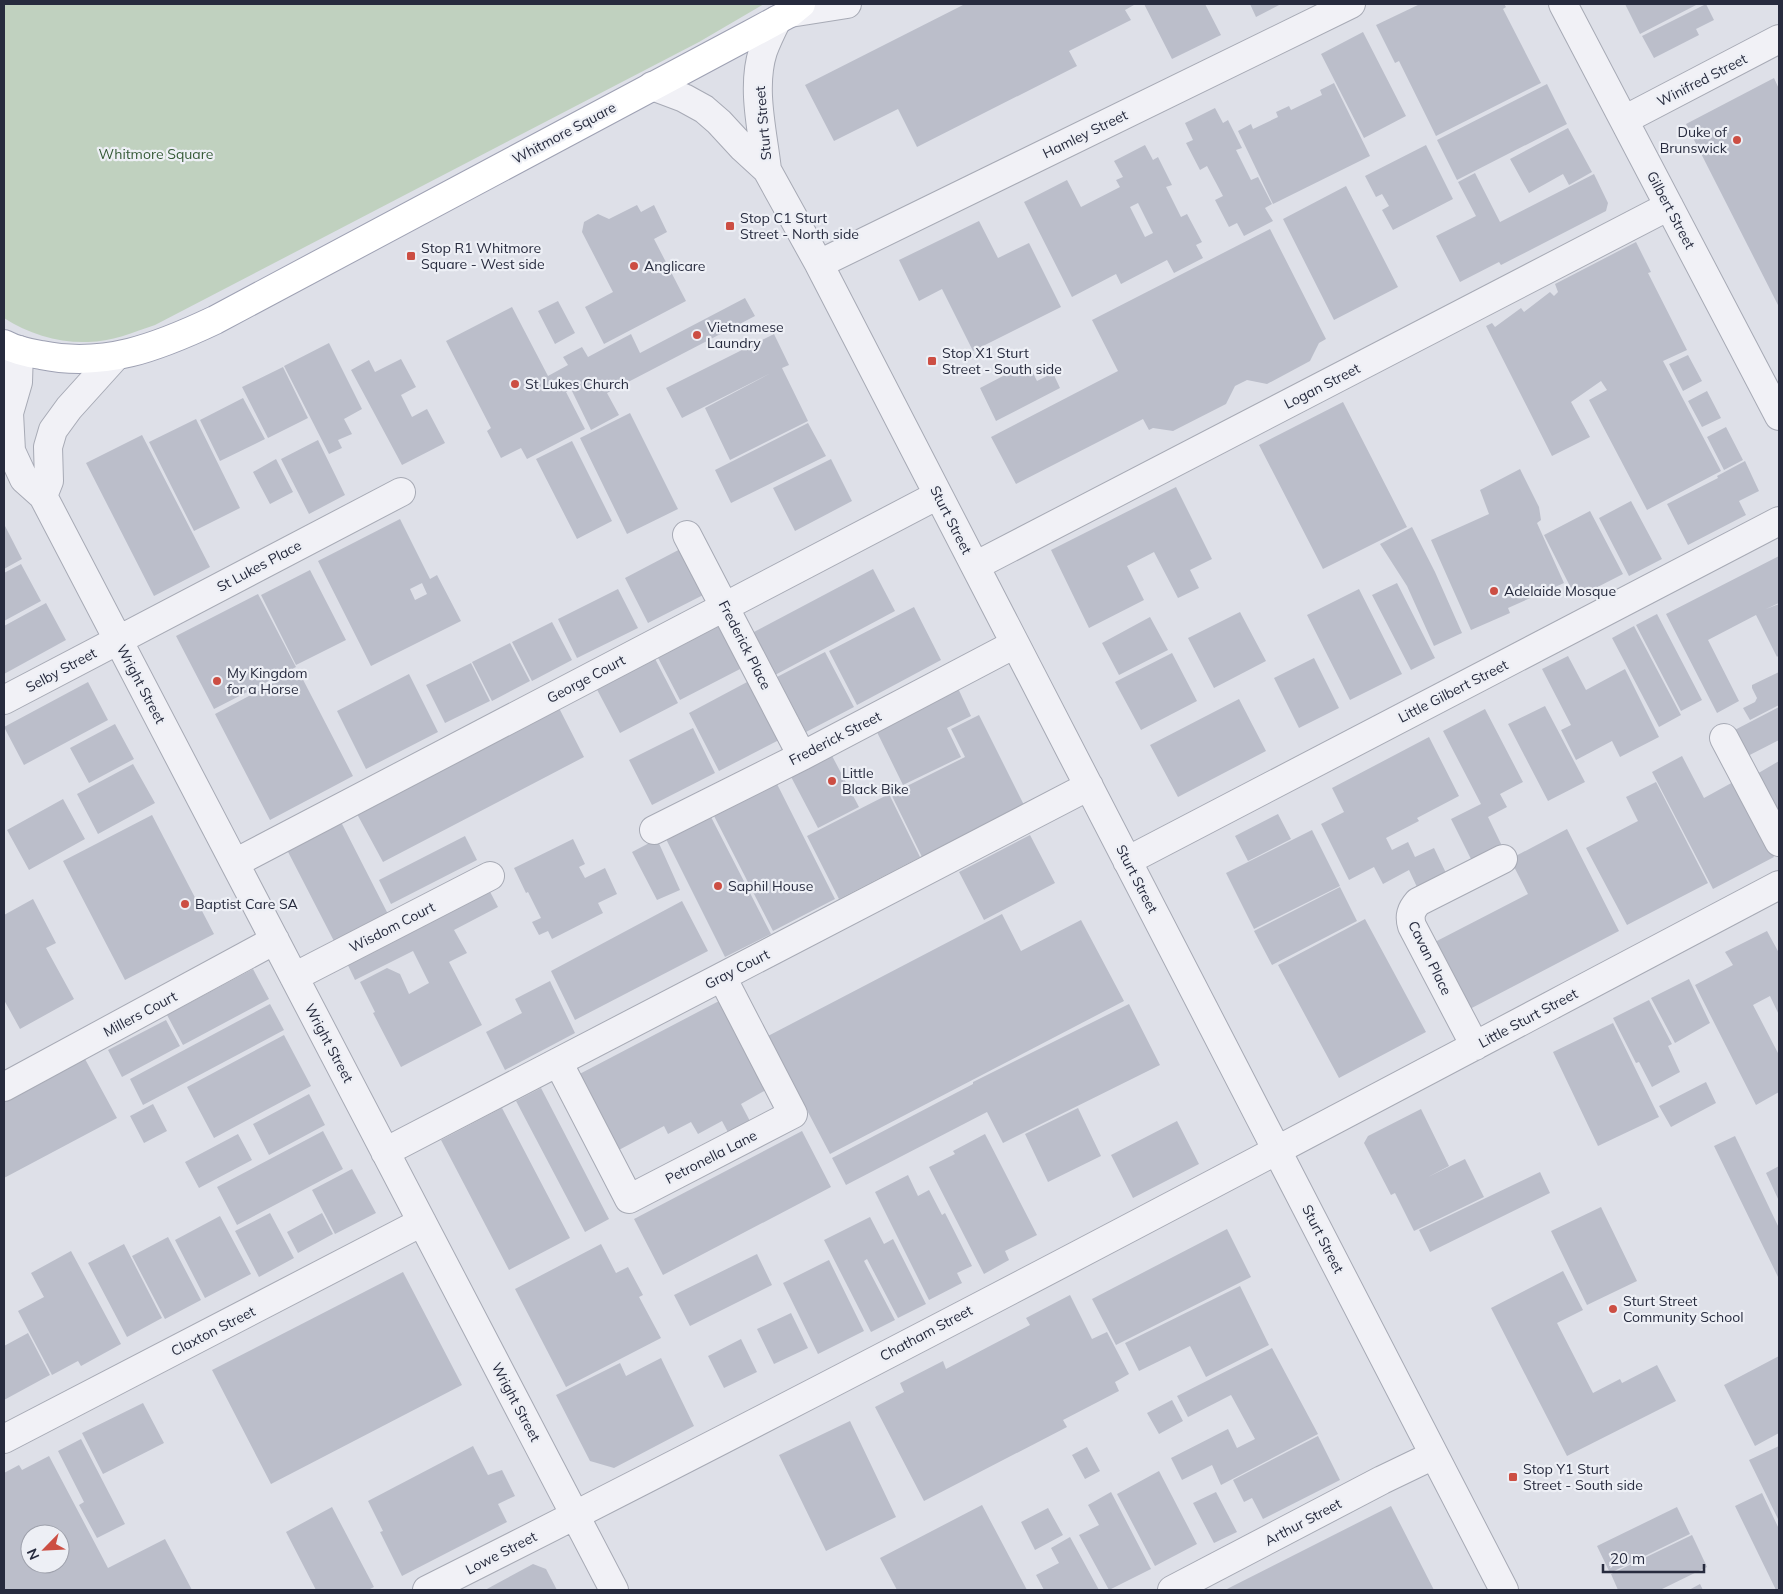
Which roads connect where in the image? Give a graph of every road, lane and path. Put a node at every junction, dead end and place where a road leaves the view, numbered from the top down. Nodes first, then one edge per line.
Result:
1 (847, 4) edge
2 (1351, 4) edge
3 (1563, 4) edge
4 (789, 12) edge
5 (1779, 40) edge
6 (652, 86) junction
7 (1624, 120) junction
8 (767, 170) junction
9 (1669, 206) junction
10 (819, 264) junction
11 (12, 347) edge
12 (115, 357) junction
13 (1779, 416) edge
14 (401, 492) dead end
15 (938, 494) junction
16 (43, 496) junction
17 (1779, 521) edge
18 (687, 535) dead end
19 (975, 566) junction
20 (725, 606) junction
21 (118, 640) junction
22 (1016, 644) junction
23 (4, 700) edge
24 (1724, 738) dead end
25 (802, 756) junction
26 (1089, 786) junction
27 (654, 830) dead end
28 (1779, 842) edge
29 (1503, 859) dead end
30 (1127, 861) junction
31 (235, 863) junction
32 (490, 876) dead end
33 (1779, 886) edge
34 (275, 940) junction
35 (294, 977) junction
36 (722, 977) junction
37 (1475, 1046) junction
38 (558, 1062) junction
39 (4, 1087) edge
40 (1277, 1150) junction
41 (386, 1152) junction
42 (422, 1222) junction
43 (4, 1439) edge
44 (1434, 1456) junction
45 (575, 1516) junction
46 (427, 1590) edge
47 (614, 1590) edge
48 (1172, 1590) edge
49 (1504, 1590) edge

1 - 4 street, Whitmore Square
2 - 10 street, Hamley Street
3 - 7 street, Gilbert Street
4 - 6 main road, Whitmore Square
4 - 8 street, Sturt Street
5 - 7 street, Winifred Street
6 - 8 street, Sturt Street
6 - 12 main road, Whitmore Square
7 - 9 street, Gilbert Street
8 - 10 street, Sturt Street
9 - 13 street, Gilbert Street
9 - 19 street, Logan Street
10 - 15 street, Sturt Street
11 - 12 main road, Whitmore Square
11 - 16 street, Wright Street
12 - 16 street
14 - 21 street, St Lukes Place
15 - 19 street, Sturt Street
15 - 20 street, George Court
16 - 21 street, Wright Street
17 - 30 street, Little Gilbert Street
18 - 20 street, Frederick Place
19 - 22 street, Sturt Street
20 - 25 street, Frederick Place
20 - 31 street, George Court
21 - 23 street, Selby Street
21 - 31 street, Wright Street
22 - 25 street, Frederick Street
22 - 26 street, Sturt Street
24 - 28 street
25 - 27 street, Frederick Street
26 - 30 street, Sturt Street
26 - 36 street, Gray Court
29 - 37 street, Cavan Place
30 - 40 street, Sturt Street
31 - 34 street, Wright Street
32 - 35 street, Wisdom Court
33 - 37 street, Little Sturt Street
34 - 35 street, Wright Street
34 - 39 street, Millers Court
35 - 41 street, Wright Street
36 - 38 street, Gray Court
36 - 38 street, Petronella Lane
37 - 40 street, Little Sturt Street
38 - 41 street, Gray Court
40 - 44 street, Sturt Street
40 - 45 street, Chatham Street
41 - 42 street, Wright Street
42 - 43 street, Claxton Street
42 - 45 street, Wright Street
44 - 48 street, Arthur Street
44 - 49 street, Sturt Street
45 - 46 street, Lowe Street
45 - 47 street, Wright Street

